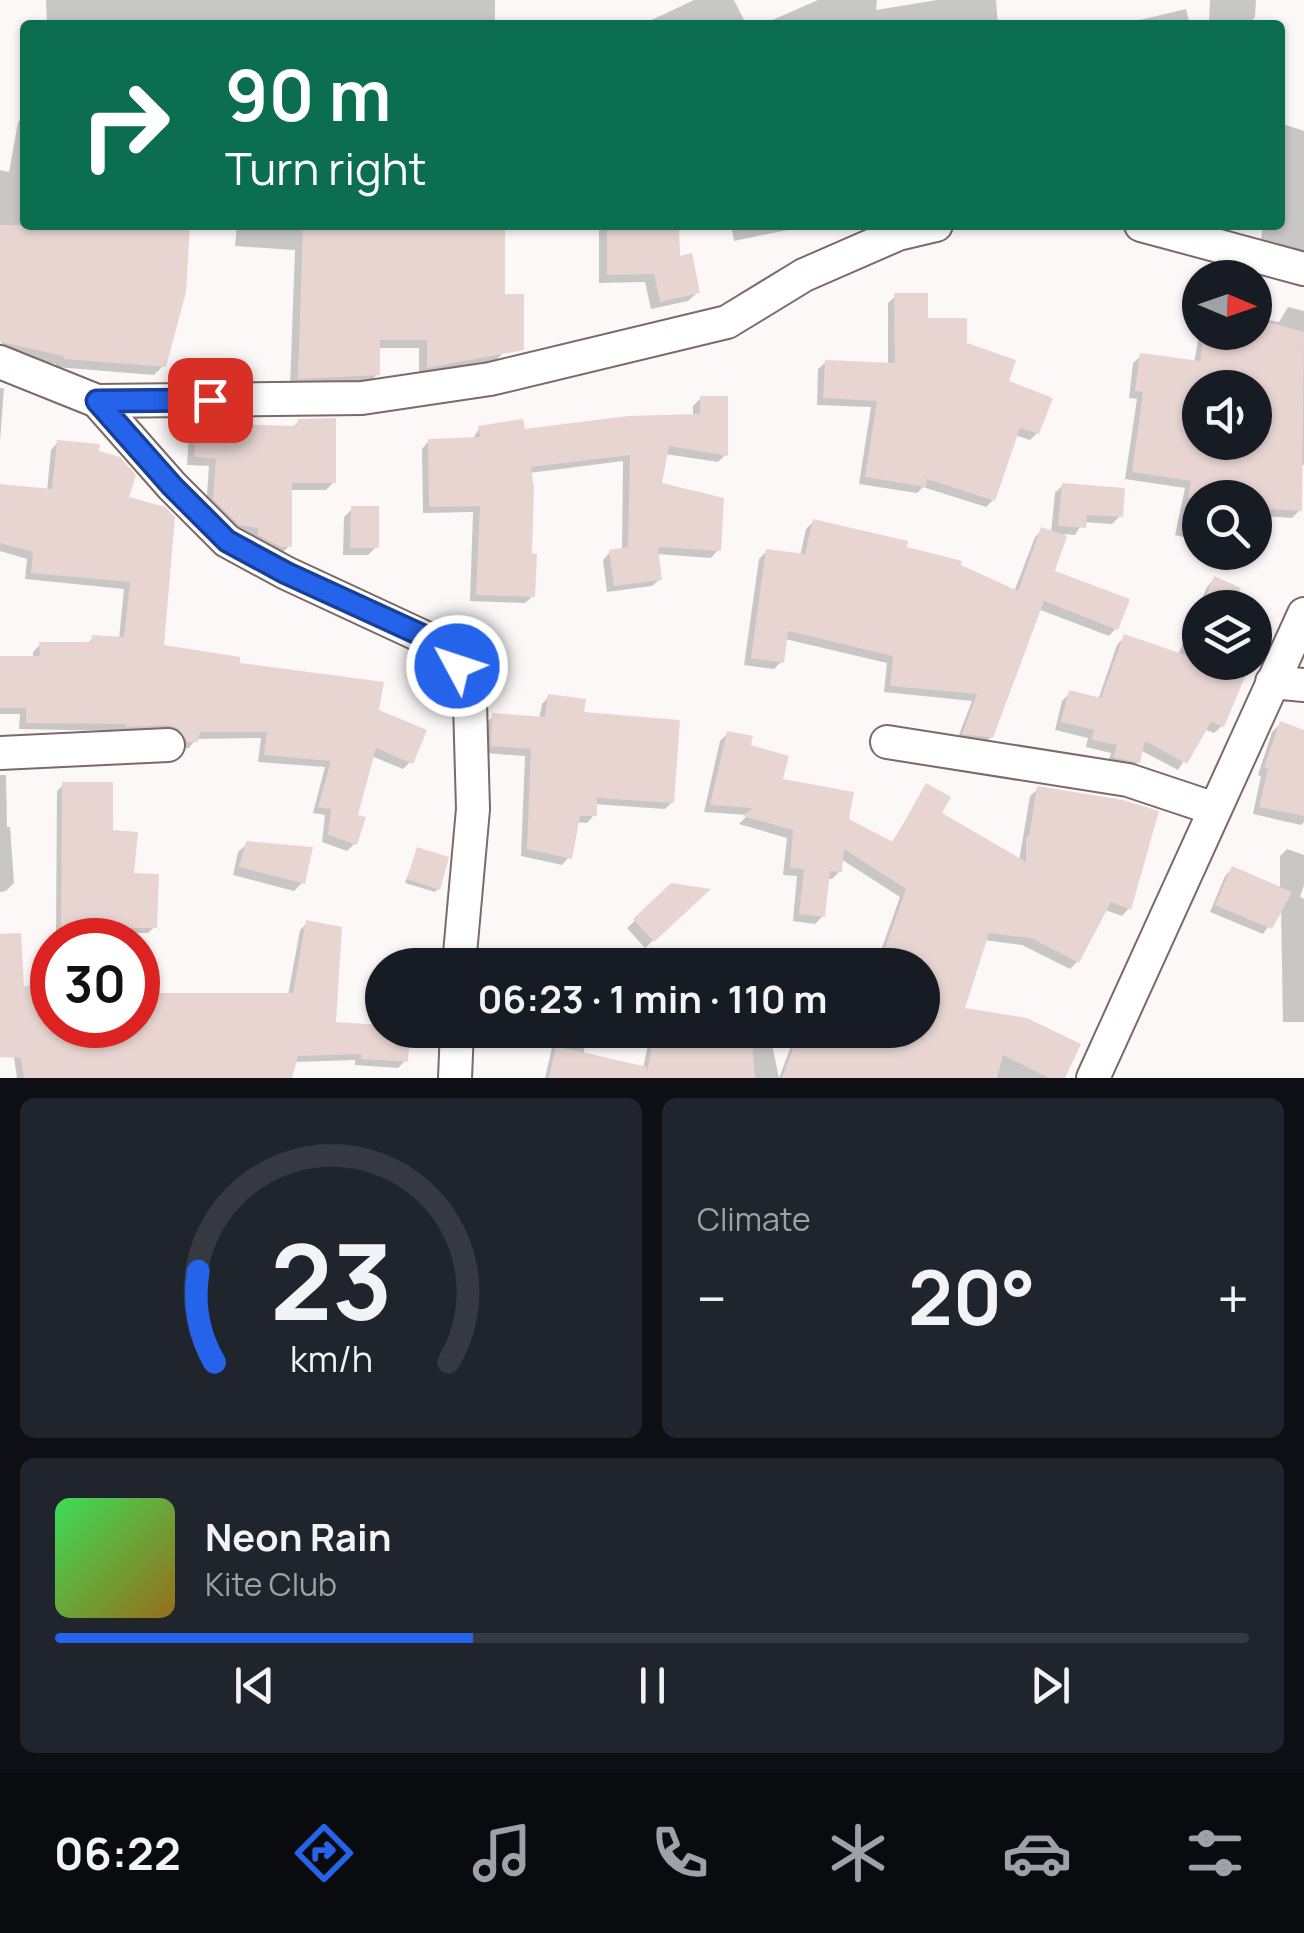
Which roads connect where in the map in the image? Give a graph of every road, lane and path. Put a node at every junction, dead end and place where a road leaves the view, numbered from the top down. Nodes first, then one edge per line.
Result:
1 (915, 230) edge
2 (1160, 230) edge
3 (1304, 269) edge
4 (0, 362) edge
5 (97, 401) junction
6 (1304, 614) edge
7 (1288, 684) edge
8 (887, 742) dead end
9 (168, 745) dead end
10 (0, 753) edge
11 (1215, 809) junction
12 (461, 948) edge
13 (456, 1048) edge
14 (455, 1078) edge
15 (1093, 1078) edge

1 - 5 street
2 - 3 street
4 - 5 street
5 - 12 street
6 - 7 street
7 - 11 street
8 - 11 street
9 - 10 street
11 - 15 street
13 - 14 street

